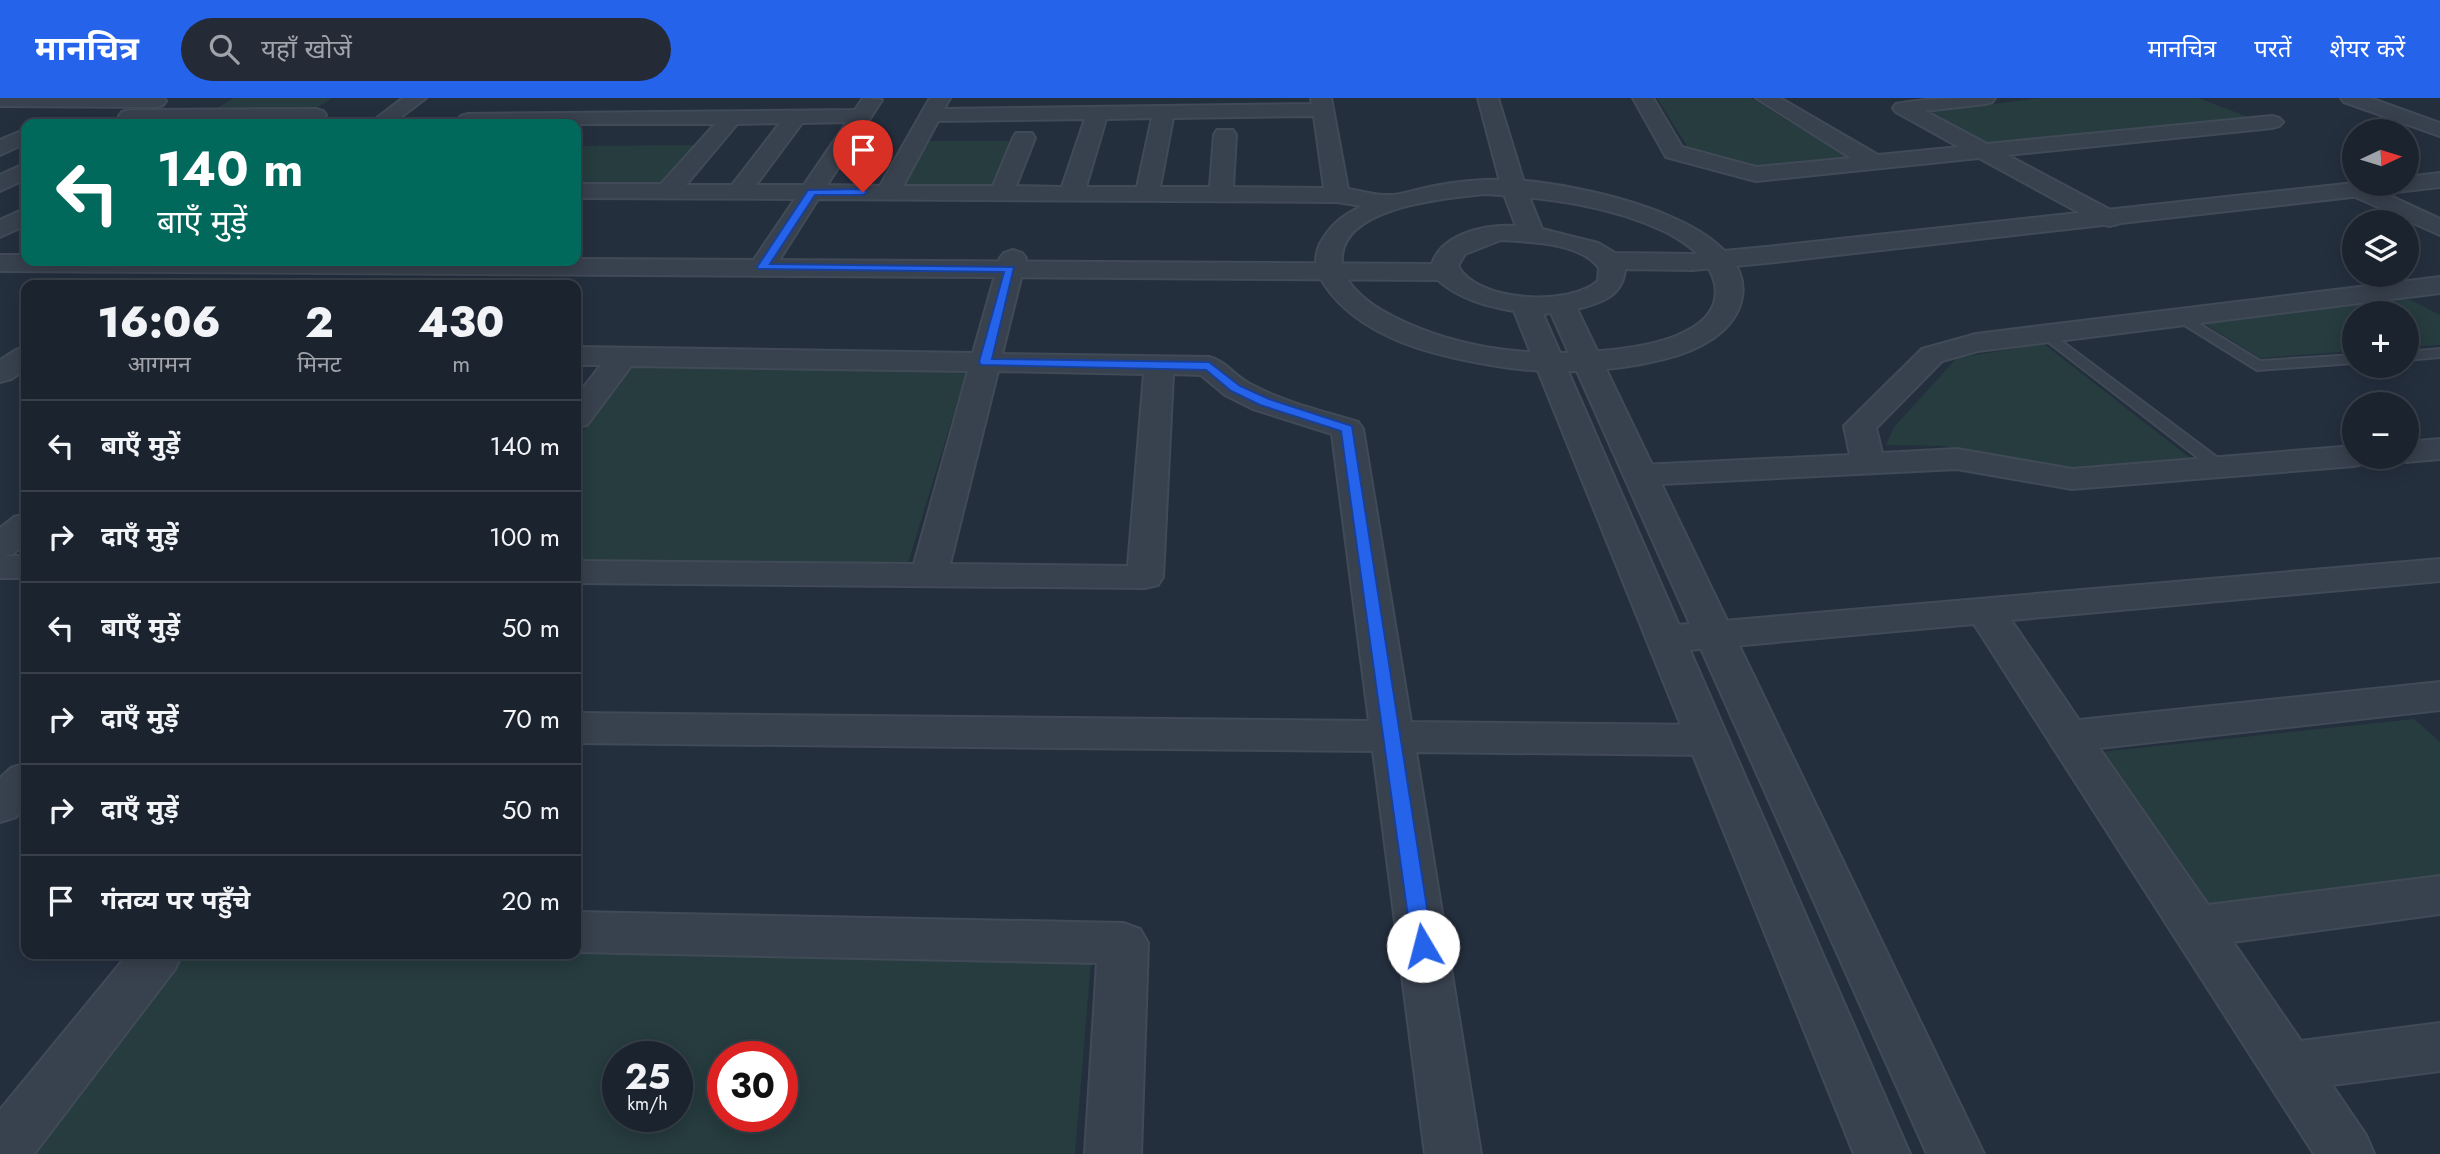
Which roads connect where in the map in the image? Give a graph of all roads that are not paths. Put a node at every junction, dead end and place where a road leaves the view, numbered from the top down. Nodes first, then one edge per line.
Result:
1 (226, 98) edge
2 (416, 98) edge
3 (497, 98) edge
4 (1488, 98) edge
5 (1643, 98) edge
6 (1766, 98) edge
7 (1985, 98) edge
8 (2351, 98) edge
9 (0, 100) edge
10 (159, 100) edge
11 (93, 101) junction
12 (1322, 104) edge
13 (867, 107) edge
14 (935, 107) edge
15 (2235, 107) dead end
16 (1164, 112) junction
17 (1097, 113) junction
18 (317, 114) edge
19 (196, 115) junction
20 (796, 117) junction
21 (731, 118) junction
22 (55, 119) edge
23 (123, 119) edge
24 (136, 119) edge
25 (386, 119) edge
26 (469, 119) edge
27 (581, 121) edge
28 (0, 122) edge
29 (21, 125) edge
30 (2440, 130) edge
31 (1302, 134) dead end
32 (1327, 134) junction
33 (1160, 135) junction
34 (1225, 135) junction
35 (1251, 135) dead end
36 (21, 136) edge
37 (1024, 138) junction
38 (1089, 138) junction
39 (917, 139) junction
40 (944, 139) dead end
41 (997, 139) dead end
42 (683, 142) dead end
43 (710, 142) junction
44 (0, 148) edge
45 (1983, 151) junction
46 (1874, 162) junction
47 (21, 173) edge
48 (1483, 174) junction
49 (2440, 180) edge
50 (2419, 184) edge
51 (0, 186) edge
52 (21, 188) edge
53 (1514, 188) junction
54 (581, 191) edge
55 (668, 191) junction
56 (739, 191) junction
57 (812, 192) junction
58 (888, 192) junction
59 (2440, 192) edge
60 (1002, 193) junction
61 (1072, 193) junction
62 (2419, 193) edge
63 (1147, 194) junction
64 (1221, 194) junction
65 (1338, 195) junction
66 (2357, 196) edge
67 (2359, 196) edge
68 (2370, 196) edge
69 (1393, 203) junction
70 (21, 218) edge
71 (2109, 219) junction
72 (2440, 228) edge
73 (0, 230) edge
74 (1501, 233) junction
75 (1531, 233) junction
76 (0, 251) edge
77 (21, 251) edge
78 (581, 254) edge
79 (581, 261) edge
80 (766, 261) junction
81 (0, 263) edge
82 (21, 263) edge
83 (1012, 263) junction
84 (1329, 265) junction
85 (1723, 265) junction
86 (346, 266) edge
87 (1446, 266) junction
88 (1610, 268) junction
89 (329, 280) edge
90 (2440, 285) edge
91 (2405, 290) junction
92 (1543, 304) junction
93 (2440, 308) edge
94 (2183, 318) junction
95 (2048, 335) junction
96 (0, 353) edge
97 (2440, 353) edge
98 (21, 354) edge
99 (2419, 355) edge
100 (581, 356) edge
101 (623, 356) junction
102 (21, 358) edge
103 (2342, 360) edge
104 (985, 362) junction
105 (1569, 362) junction
106 (1159, 365) junction
107 (0, 373) edge
108 (581, 411) edge
109 (2440, 449) edge
110 (2419, 451) edge
111 (2342, 457) edge
112 (1868, 463) junction
113 (2220, 467) junction
114 (1641, 475) junction
115 (21, 528) edge
116 (0, 546) edge
117 (0, 567) edge
118 (21, 567) edge
119 (2440, 570) edge
120 (581, 572) edge
121 (929, 575) junction
122 (1985, 611) junction
123 (1715, 634) junction
124 (1665, 639) junction
125 (2423, 698) edge
126 (581, 728) edge
127 (2440, 728) edge
128 (2068, 736) junction
129 (1392, 737) junction
130 (1708, 740) junction
131 (21, 784) edge
132 (0, 805) edge
133 (2440, 895) edge
134 (2194, 927) junction
135 (581, 932) edge
136 (153, 959) edge
137 (2440, 1047) edge
138 (2288, 1067) junction
139 (0, 1154) edge
140 (1113, 1154) edge
141 (1453, 1154) edge
142 (1882, 1154) edge
143 (1956, 1154) edge
144 (2346, 1154) edge

1 - 19 street
2 - 25 street
3 - 26 street
4 - 53 street
5 - 46 street
6 - 46 street
7 - 45 street
8 - 30 street
9 - 11 street
10 - 11 street
10 - 23 street
11 - 22 street
12 - 16 street
12 - 32 street
13 - 20 street
13 - 57 street
14 - 17 street
14 - 39 street
15 - 45 street
16 - 17 street
16 - 33 street
17 - 38 street
18 - 19 street
19 - 24 street
20 - 21 street
20 - 56 street
21 - 27 street
21 - 43 street
28 - 29 street
31 - 32 street
32 - 65 street
33 - 34 street
33 - 63 street
34 - 35 street
34 - 64 street
36 - 44 street
37 - 38 street
37 - 41 street
37 - 60 street
38 - 61 street
39 - 40 street
39 - 58 street
42 - 43 street
43 - 55 street
45 - 46 street
45 - 71 street
47 - 51 street
48 - 53 street
48 - 69 street
48 - 74 street
49 - 50 street
51 - 52 street
53 - 75 street
53 - 85 street
54 - 55 street
55 - 56 street
56 - 57 street
57 - 58 street
57 - 80 street
58 - 60 street
59 - 62 street
60 - 61 street
61 - 63 street
63 - 64 street
64 - 65 street
65 - 69 street
66 - 71 street
67 - 85 street
68 - 72 street
69 - 84 street
70 - 73 street
71 - 85 street
74 - 75 street
74 - 87 street
75 - 88 street
76 - 77 street
78 - 80 street
79 - 80 street
80 - 83 street
81 - 82 street
83 - 84 street
83 - 104 street
84 - 87 street
84 - 105 street
85 - 88 street
85 - 105 street
86 - 89 street
87 - 92 street
88 - 92 street
90 - 91 street
91 - 93 street
91 - 94 street
92 - 105 street
94 - 95 street
94 - 103 lane
95 - 112 street
95 - 113 lane
96 - 98 street
97 - 99 lane
100 - 101 street
101 - 104 street
101 - 108 street
102 - 107 street
104 - 106 street
104 - 121 street
105 - 114 street
105 - 124 street
106 - 121 street
106 - 129 street
109 - 110 street
111 - 113 street
112 - 113 street
112 - 114 street
114 - 123 street
115 - 116 street
117 - 118 street
119 - 122 street
120 - 121 street
122 - 123 street
122 - 128 street
123 - 124 street
123 - 143 street
124 - 130 street
125 - 127 street
125 - 128 street
126 - 129 street
128 - 134 street
129 - 130 street
129 - 141 street
130 - 142 street
131 - 132 street
133 - 134 street
134 - 138 street
135 - 140 street
136 - 139 street
137 - 138 street
138 - 144 street

